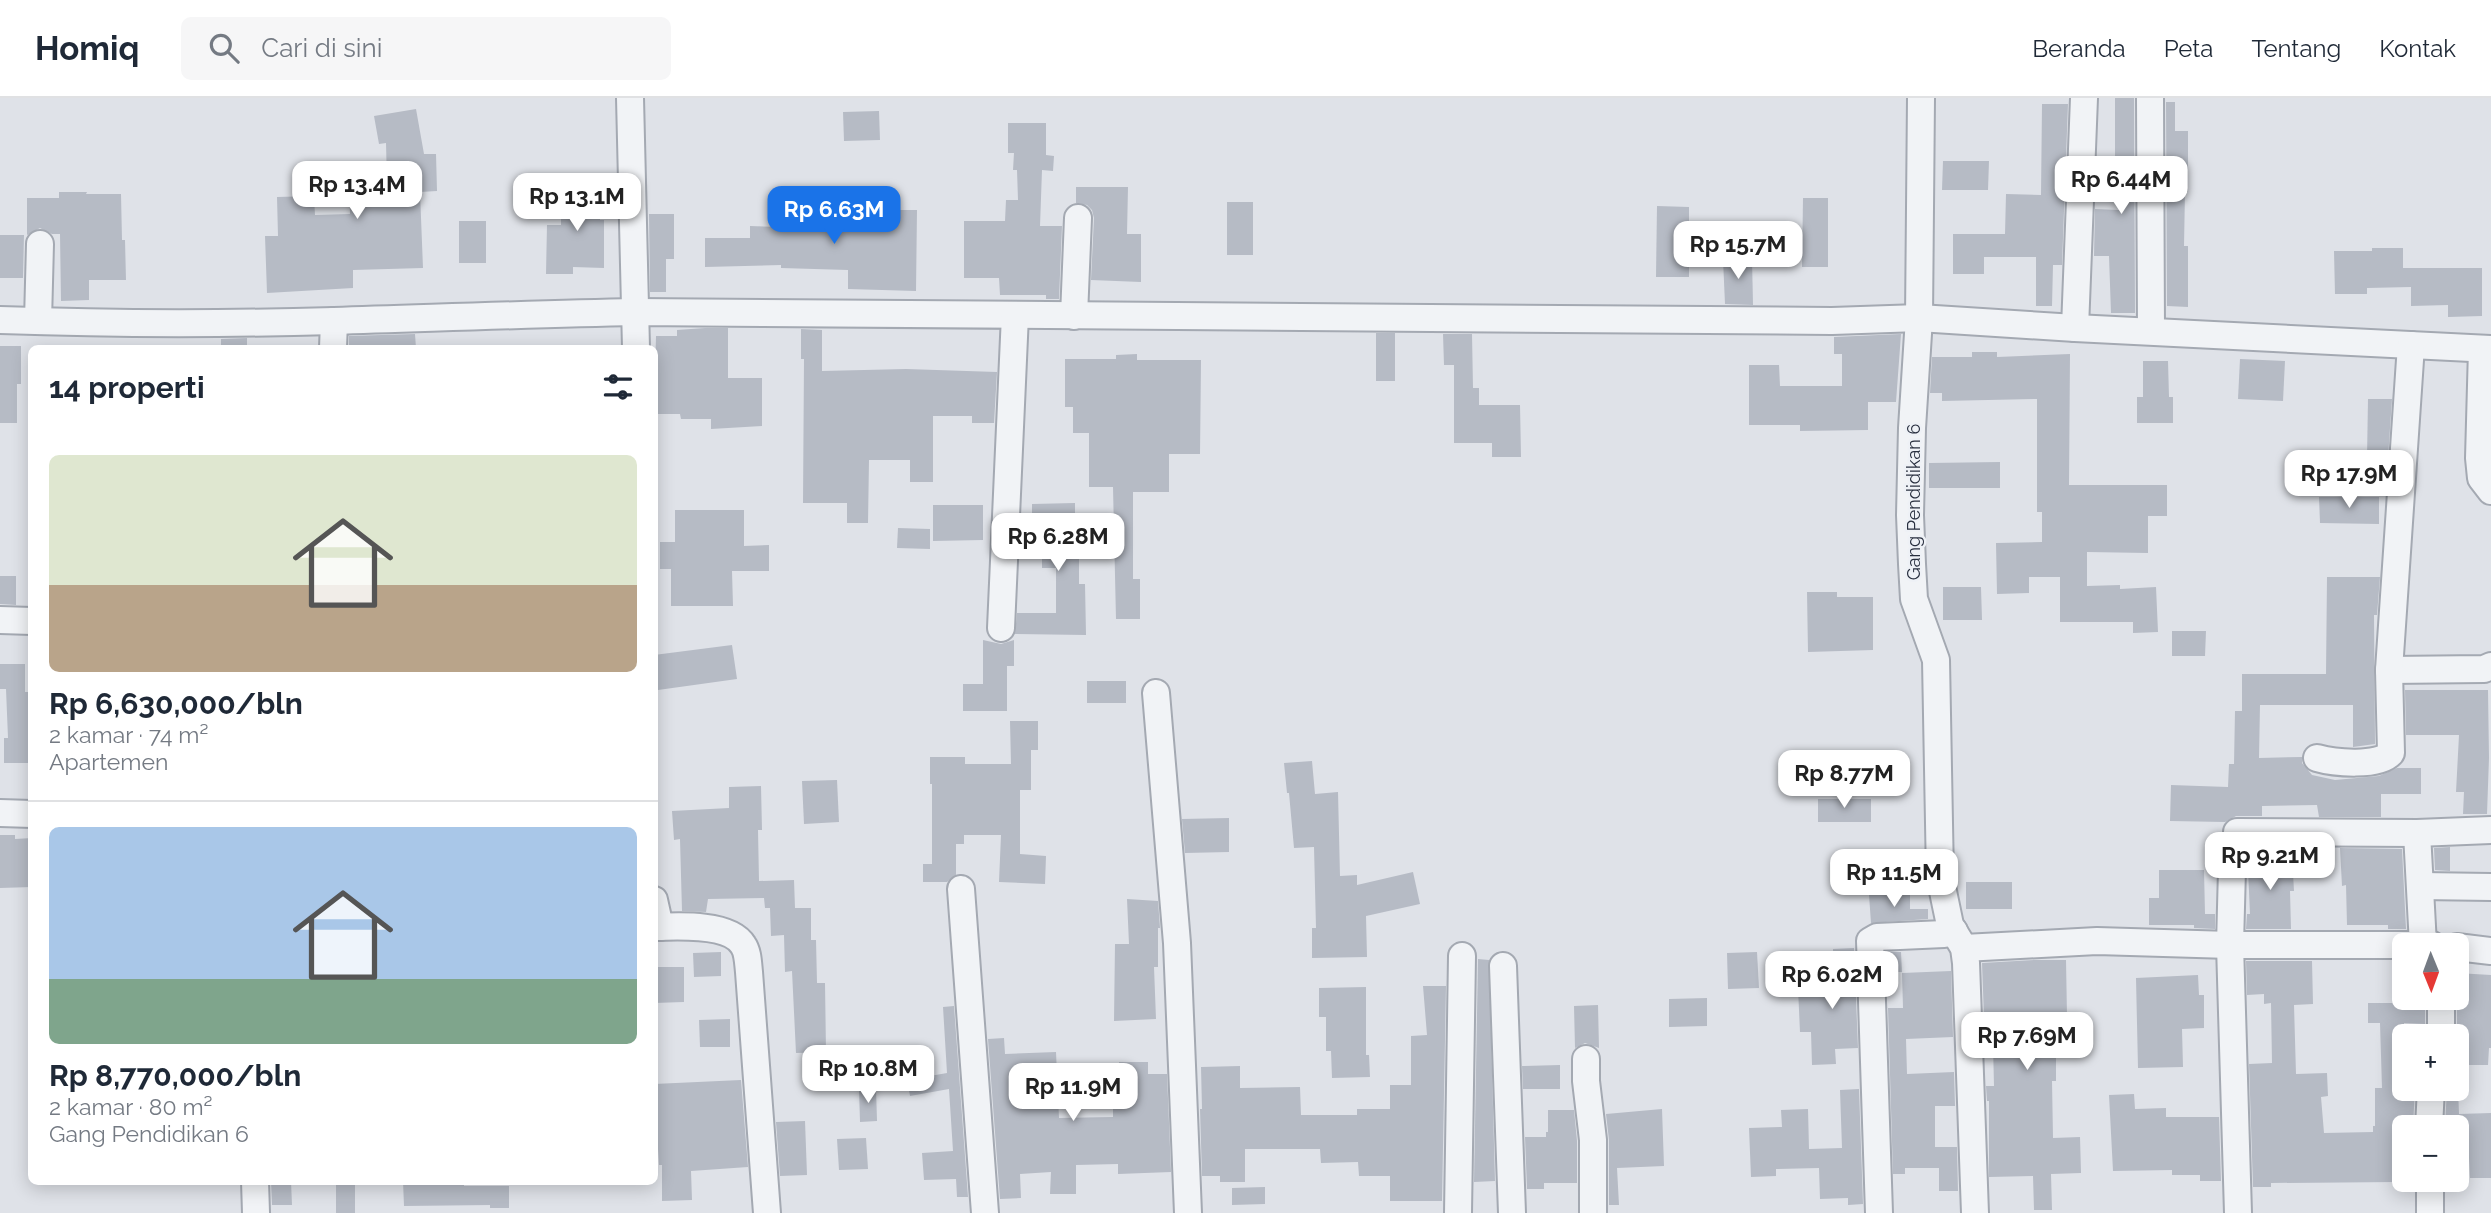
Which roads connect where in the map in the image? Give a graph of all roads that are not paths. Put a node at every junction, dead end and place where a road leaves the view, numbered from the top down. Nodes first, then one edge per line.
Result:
1 (630, 98) edge
2 (1921, 98) edge
3 (2084, 98) edge
4 (2150, 98) edge
5 (1078, 218) dead end
6 (40, 244) dead end
7 (636, 312) junction
8 (1015, 315) junction
9 (1074, 316) junction
10 (1919, 318) junction
11 (0, 320) edge
12 (38, 321) junction
13 (334, 321) junction
14 (2075, 328) junction
15 (2151, 331) junction
16 (158, 336) edge
17 (333, 345) edge
18 (636, 345) edge
19 (2411, 345) junction
20 (2487, 349) edge
21 (2485, 420) edge
22 (2491, 491) edge
23 (0, 620) edge
24 (28, 621) edge
25 (1001, 628) dead end
26 (2491, 666) edge
27 (2389, 670) junction
28 (1156, 692) dead end
29 (2317, 758) dead end
30 (0, 813) edge
31 (28, 814) edge
32 (2491, 830) edge
33 (2237, 832) dead end
34 (2417, 833) junction
35 (2232, 869) dead end
36 (1940, 877) junction
37 (1857, 880) dead end
38 (2421, 886) junction
39 (2491, 887) edge
40 (961, 889) dead end
41 (658, 927) edge
42 (2423, 933) edge
43 (1959, 940) junction
44 (2230, 945) junction
45 (2392, 945) edge
46 (2469, 948) edge
47 (2491, 951) edge
48 (1462, 956) dead end
49 (1503, 966) dead end
50 (1586, 1059) dead end
51 (255, 1185) edge
52 (2430, 1192) edge
53 (256, 1213) edge
54 (766, 1213) edge
55 (985, 1213) edge
56 (1188, 1213) edge
57 (1458, 1213) edge
58 (1512, 1213) edge
59 (1593, 1213) edge
60 (1879, 1213) edge
61 (1975, 1213) edge
62 (2238, 1213) edge
63 (2430, 1213) edge

1 - 7 street
2 - 10 street, Gang Pendidikan 6
3 - 14 street
4 - 15 street
5 - 9 street
6 - 12 street
7 - 8 street
7 - 13 street
7 - 18 street
8 - 9 street
8 - 25 street
9 - 10 street
10 - 14 street
10 - 36 street, Gang Pendidikan 6
11 - 12 street
12 - 16 street
13 - 16 street
13 - 17 street
14 - 15 street
15 - 19 street
19 - 20 street
19 - 27 street
20 - 21 street
21 - 22 street
23 - 24 street
26 - 27 street
27 - 29 street
28 - 56 street
30 - 31 street
32 - 34 street
33 - 34 street
34 - 38 street
35 - 44 street
36 - 37 street
36 - 43 street, Gang Pendidikan 6
38 - 39 street
38 - 42 street
40 - 55 street
41 - 54 street
43 - 44 street
43 - 60 street
43 - 61 street, Gang Pendidikan 6
44 - 45 street
44 - 62 street
46 - 47 street
48 - 57 street
49 - 58 street
50 - 59 street
51 - 53 street
52 - 63 street

